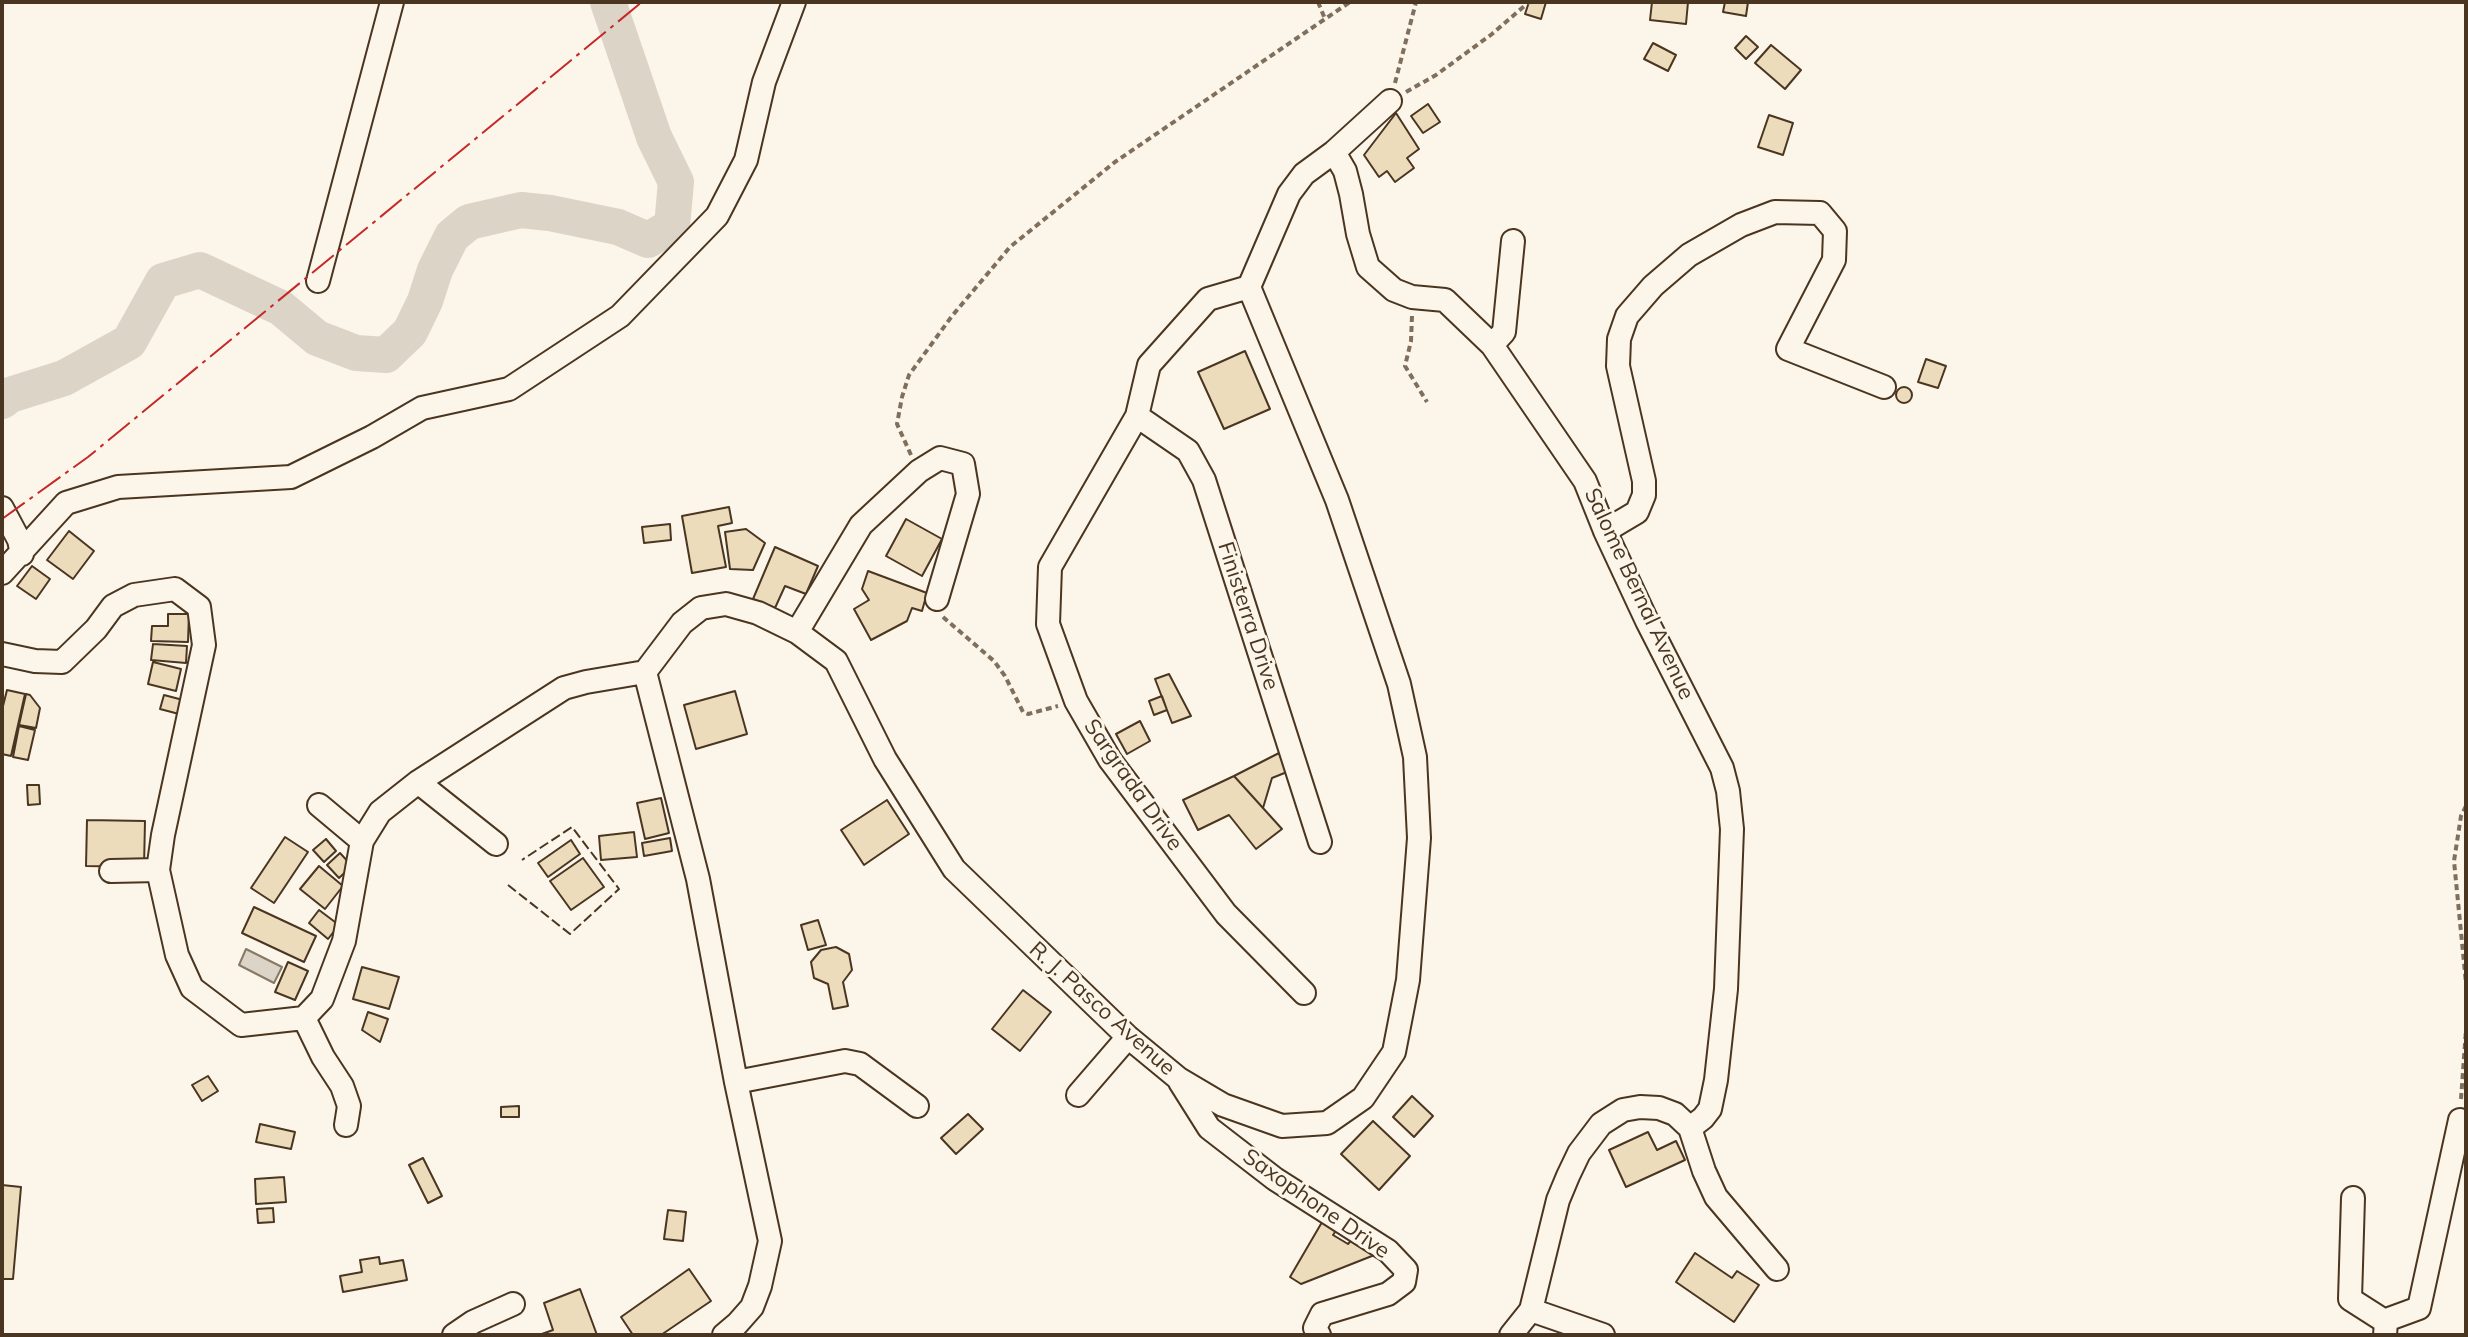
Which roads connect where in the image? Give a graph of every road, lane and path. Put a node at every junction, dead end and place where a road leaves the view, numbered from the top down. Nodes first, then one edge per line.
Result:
1 (392, 2) edge
2 (1318, 2) edge
3 (1350, 2) edge
4 (1416, 2) edge
5 (1529, 2) edge
6 (790, 4) edge
7 (1325, 19) junction
8 (1390, 101) junction
9 (1334, 152) junction
10 (1513, 241) dead end
11 (318, 281) dead end
12 (1249, 287) junction
13 (1412, 297) junction
14 (1492, 345) junction
15 (1884, 387) dead end
16 (1427, 402) dead end
17 (1137, 416) junction
18 (919, 471) junction
19 (2, 508) edge
20 (1605, 531) junction
21 (22, 554) junction
22 (2, 573) edge
23 (937, 599) joint
24 (797, 632) junction
25 (2, 654) edge
26 (645, 672) junction
27 (1076, 701) junction
28 (418, 782) junction
29 (319, 805) dead end
30 (2466, 806) edge
31 (362, 841) junction
32 (1320, 842) dead end
33 (496, 844) dead end
34 (158, 870) junction
35 (111, 871) dead end
36 (2466, 983) edge
37 (1304, 993) dead end
38 (304, 1018) junction
39 (2466, 1030) edge
40 (1128, 1037) junction
41 (1179, 1079) junction
42 (736, 1082) junction
43 (1078, 1095) dead end
44 (917, 1106) dead end
45 (2460, 1120) joint
46 (346, 1125) dead end
47 (1690, 1128) junction
48 (2353, 1198) dead end
49 (1777, 1269) dead end
50 (513, 1304) dead end
51 (1531, 1310) junction
52 (2385, 1329) edge
53 (454, 1335) edge
54 (724, 1335) edge
55 (1319, 1335) edge
56 (1511, 1335) edge
57 (1603, 1335) edge

1 - 11 street
2 - 7 path
3 - 7 path
4 - 8 path
5 - 8 path
6 - 21 street
7 - 18 path
8 - 9 street
9 - 12 street
9 - 13 street, Salome Bernal Avenue
10 - 14 street
12 - 17 street, Sargrada Drive
12 - 41 street, R. J. Pasco Avenue
13 - 14 street, Salome Bernal Avenue
13 - 16 path
14 - 20 street, Salome Bernal Avenue
15 - 20 street
17 - 27 street, Sargrada Drive
17 - 32 street, Finisterra Drive
18 - 23 street
18 - 24 street
19 - 21 street
20 - 47 street, Salome Bernal Avenue
21 - 22 street
23 - 27 path
24 - 26 street, R. J. Pasco Avenue
24 - 40 street, R. J. Pasco Avenue
25 - 34 street
26 - 28 street
26 - 42 street
27 - 37 street, Sargrada Drive
28 - 31 street
28 - 33 street
29 - 31 street
30 - 36 path
31 - 38 street
34 - 35 street
34 - 38 street
38 - 46 street
39 - 45 path
40 - 41 street, R. J. Pasco Avenue
40 - 43 street
41 - 55 street, Saxophone Drive
42 - 44 street
42 - 54 street
45 - 52 street
47 - 49 street
47 - 51 street
48 - 52 street
50 - 53 street
51 - 56 street
51 - 57 street

